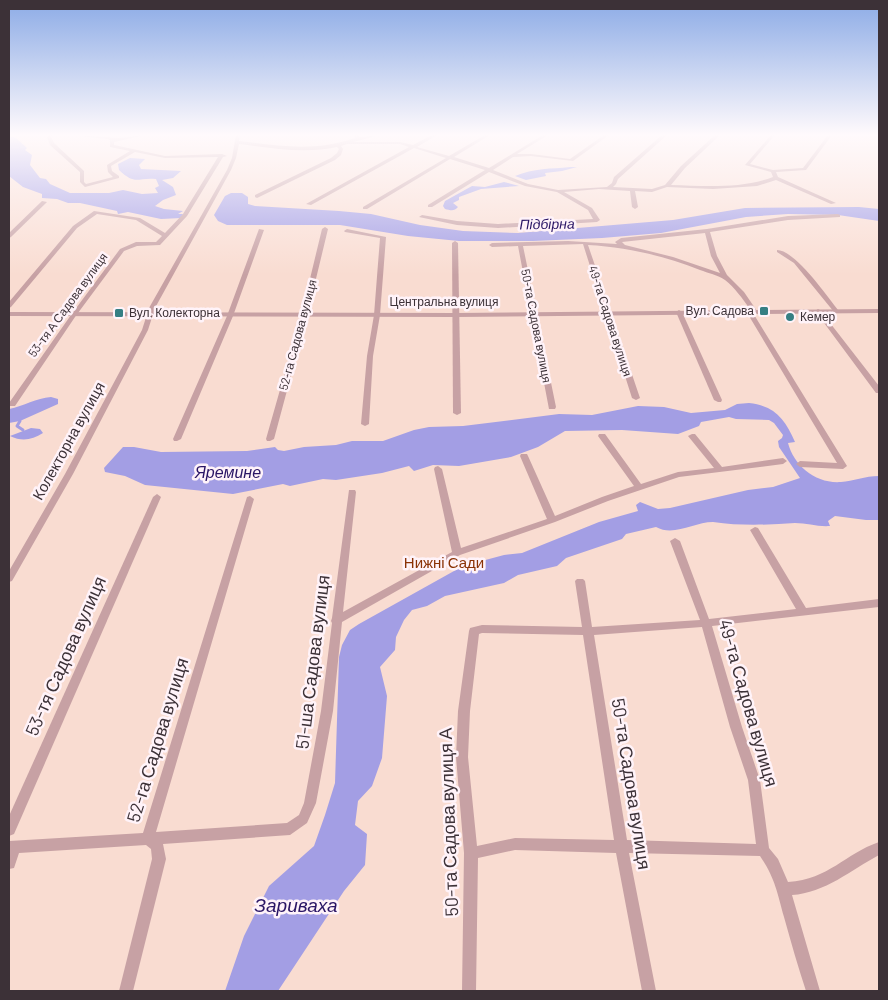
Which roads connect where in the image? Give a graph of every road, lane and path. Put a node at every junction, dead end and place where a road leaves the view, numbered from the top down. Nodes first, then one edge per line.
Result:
1 (82, 182) edge
2 (101, 182) edge
3 (205, 182) edge
4 (221, 182) edge
5 (286, 182) edge
6 (350, 182) edge
7 (409, 182) edge
8 (469, 182) edge
9 (518, 182) edge
10 (615, 182) edge
11 (671, 182) edge
12 (767, 182) edge
13 (784, 182) edge
14 (667, 186) junction
15 (608, 189) junction
16 (558, 191) junction
17 (632, 191) junction
18 (257, 196) dead end
19 (44, 202) dead end
20 (833, 203) dead end
21 (309, 204) dead end
22 (430, 206) dead end
23 (635, 207) dead end
24 (365, 208) dead end
25 (838, 216) dead end
26 (422, 217) dead end
27 (325, 229) dead end
28 (261, 230) dead end
29 (347, 231) dead end
30 (707, 231) junction
31 (9, 236) edge
32 (165, 236) junction
33 (584, 243) junction
34 (455, 244) dead end
35 (520, 244) junction
36 (492, 245) dead end
37 (620, 246) junction
38 (779, 251) dead end
39 (727, 278) junction
40 (9, 306) edge
41 (752, 311) junction
42 (818, 311) junction
43 (836, 311) junction
44 (879, 311) edge
45 (607, 312) junction
46 (679, 312) junction
47 (535, 313) junction
48 (9, 314) edge
49 (74, 314) junction
50 (150, 315) junction
51 (230, 315) junction
52 (304, 315) junction
53 (377, 315) junction
54 (456, 315) junction
55 (879, 391) edge
56 (636, 398) dead end
57 (718, 400) dead end
58 (12, 404) dead end
59 (552, 407) dead end
60 (457, 413) dead end
61 (365, 424) dead end
62 (602, 436) dead end
63 (692, 436) dead end
64 (178, 439) dead end
65 (270, 439) dead end
66 (524, 456) dead end
67 (783, 462) dead end
68 (800, 464) dead end
69 (843, 466) joint
70 (438, 469) dead end
71 (720, 470) junction
72 (639, 487) junction
73 (352, 492) dead end
74 (157, 497) dead end
75 (250, 499) dead end
76 (552, 520) junction
77 (755, 530) dead end
78 (675, 541) dead end
79 (457, 552) junction
80 (9, 579) edge
81 (580, 581) dead end
82 (879, 603) edge
83 (803, 612) junction
84 (336, 621) junction
85 (706, 623) junction
86 (482, 629) joint
87 (589, 631) junction
88 (9, 830) edge
89 (148, 838) junction
90 (12, 847) edge
91 (622, 848) junction
92 (879, 848) edge
93 (763, 850) junction
94 (471, 853) junction
95 (9, 862) edge
96 (784, 889) junction
97 (126, 991) edge
98 (469, 991) edge
99 (649, 991) edge
100 (812, 991) edge

1 - 2 street
3 - 32 street
4 - 50 street, Колекторна вулиця
5 - 18 street
6 - 21 street
7 - 24 street
8 - 22 street
9 - 16 street
10 - 15 street
11 - 14 street
12 - 14 street
13 - 20 street
14 - 17 street
15 - 16 street
15 - 17 street
16 - 26 street
17 - 23 street
19 - 31 street
25 - 30 street
27 - 52 street, 52-га Садова вулиця
28 - 51 street
29 - 53 street
30 - 37 street
30 - 39 street
32 - 40 street
32 - 49 street, 53-тя А Садова вулиця
33 - 35 street
33 - 37 street
33 - 45 street, 49-та Садова вулиця
34 - 54 street
35 - 36 street
35 - 47 street, 50-та Садова вулиця
37 - 39 street
38 - 43 street
39 - 41 street
41 - 42 street, Центральна вулиця
41 - 46 street, Центральна вулиця
41 - 69 street
42 - 43 street, Центральна вулиця
42 - 55 street
43 - 44 street, Центральна вулиця
45 - 46 street, Центральна вулиця
45 - 47 street, Центральна вулиця
45 - 56 street, 49-та Садова вулиця
46 - 57 street
47 - 54 street, Центральна вулиця
47 - 59 street, 50-та Садова вулиця
48 - 49 street, Центральна вулиця
49 - 50 street, Центральна вулиця
49 - 58 street, 53-тя А Садова вулиця
50 - 51 street, Центральна вулиця
50 - 80 street, Колекторна вулиця
51 - 52 street, Центральна вулиця
51 - 64 street
52 - 53 street, Центральна вулиця
52 - 65 street, 52-га Садова вулиця
53 - 54 street, Центральна вулиця
53 - 61 street
54 - 60 street
62 - 72 street
63 - 71 street
66 - 76 street
67 - 71 street
68 - 69 street
70 - 79 street
71 - 72 street
72 - 76 street
73 - 84 street, 51-ша Садова вулиця
74 - 88 street, 53-тя Садова вулиця
75 - 89 street, 52-га Садова вулиця
76 - 79 street
77 - 83 street
78 - 85 street, 49-та Садова вулиця
79 - 84 street
81 - 87 street, 50-та Садова вулиця
82 - 83 street
83 - 85 street
84 - 89 street, 51-ша Садова вулиця
85 - 87 street
85 - 93 street, 49-та Садова вулиця
86 - 87 street
86 - 94 street, 50-та Садова вулиця А
87 - 91 street, 50-та Садова вулиця
89 - 90 street
89 - 97 street, 52-га Садова вулиця
90 - 95 street
91 - 93 street
91 - 94 street
91 - 99 street, 50-та Садова вулиця
92 - 96 street
93 - 96 street, 49-та Садова вулиця
94 - 98 street, 50-та Садова вулиця А
96 - 100 street, 49-та Садова вулиця

